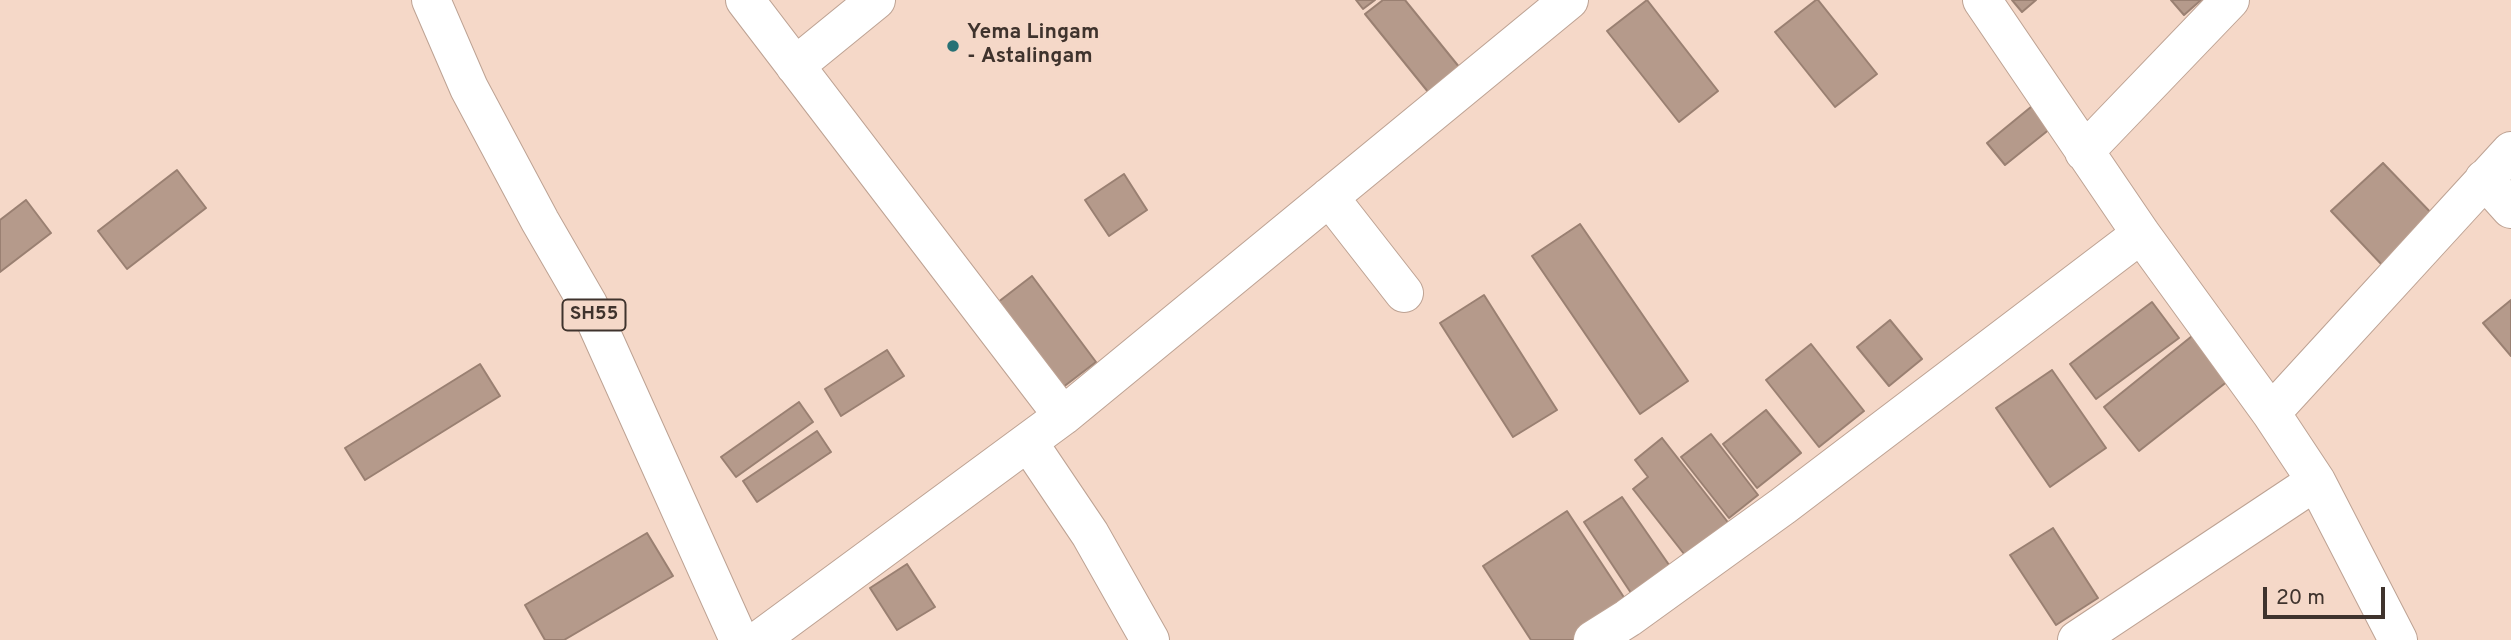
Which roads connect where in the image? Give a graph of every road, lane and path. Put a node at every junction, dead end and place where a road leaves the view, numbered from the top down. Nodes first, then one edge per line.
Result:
1 (431, 0) edge
2 (745, 0) edge
3 (876, 0) edge
4 (1569, 0) edge
5 (1982, 0) edge
6 (2230, 0) edge
7 (794, 66) junction
8 (2511, 151) edge
9 (2084, 152) junction
10 (2484, 179) junction
11 (1329, 197) junction
12 (2511, 209) edge
13 (2141, 234) junction
14 (1404, 293) dead end
15 (2271, 413) junction
16 (1063, 416) junction
17 (1028, 442) junction
18 (2316, 481) junction
19 (739, 640) edge
20 (760, 640) edge
21 (1150, 640) edge
22 (1593, 640) edge
23 (2077, 640) edge
24 (2398, 640) edge

1 - 19 street, SH55
2 - 7 street
3 - 7 street
4 - 11 street
5 - 9 street
6 - 9 street
7 - 16 street
8 - 10 street
9 - 13 street
10 - 12 street
10 - 15 street
11 - 14 street
11 - 16 street
13 - 15 street
13 - 22 street
15 - 18 street
16 - 17 street
17 - 20 street
17 - 21 street
18 - 23 street
18 - 24 street

